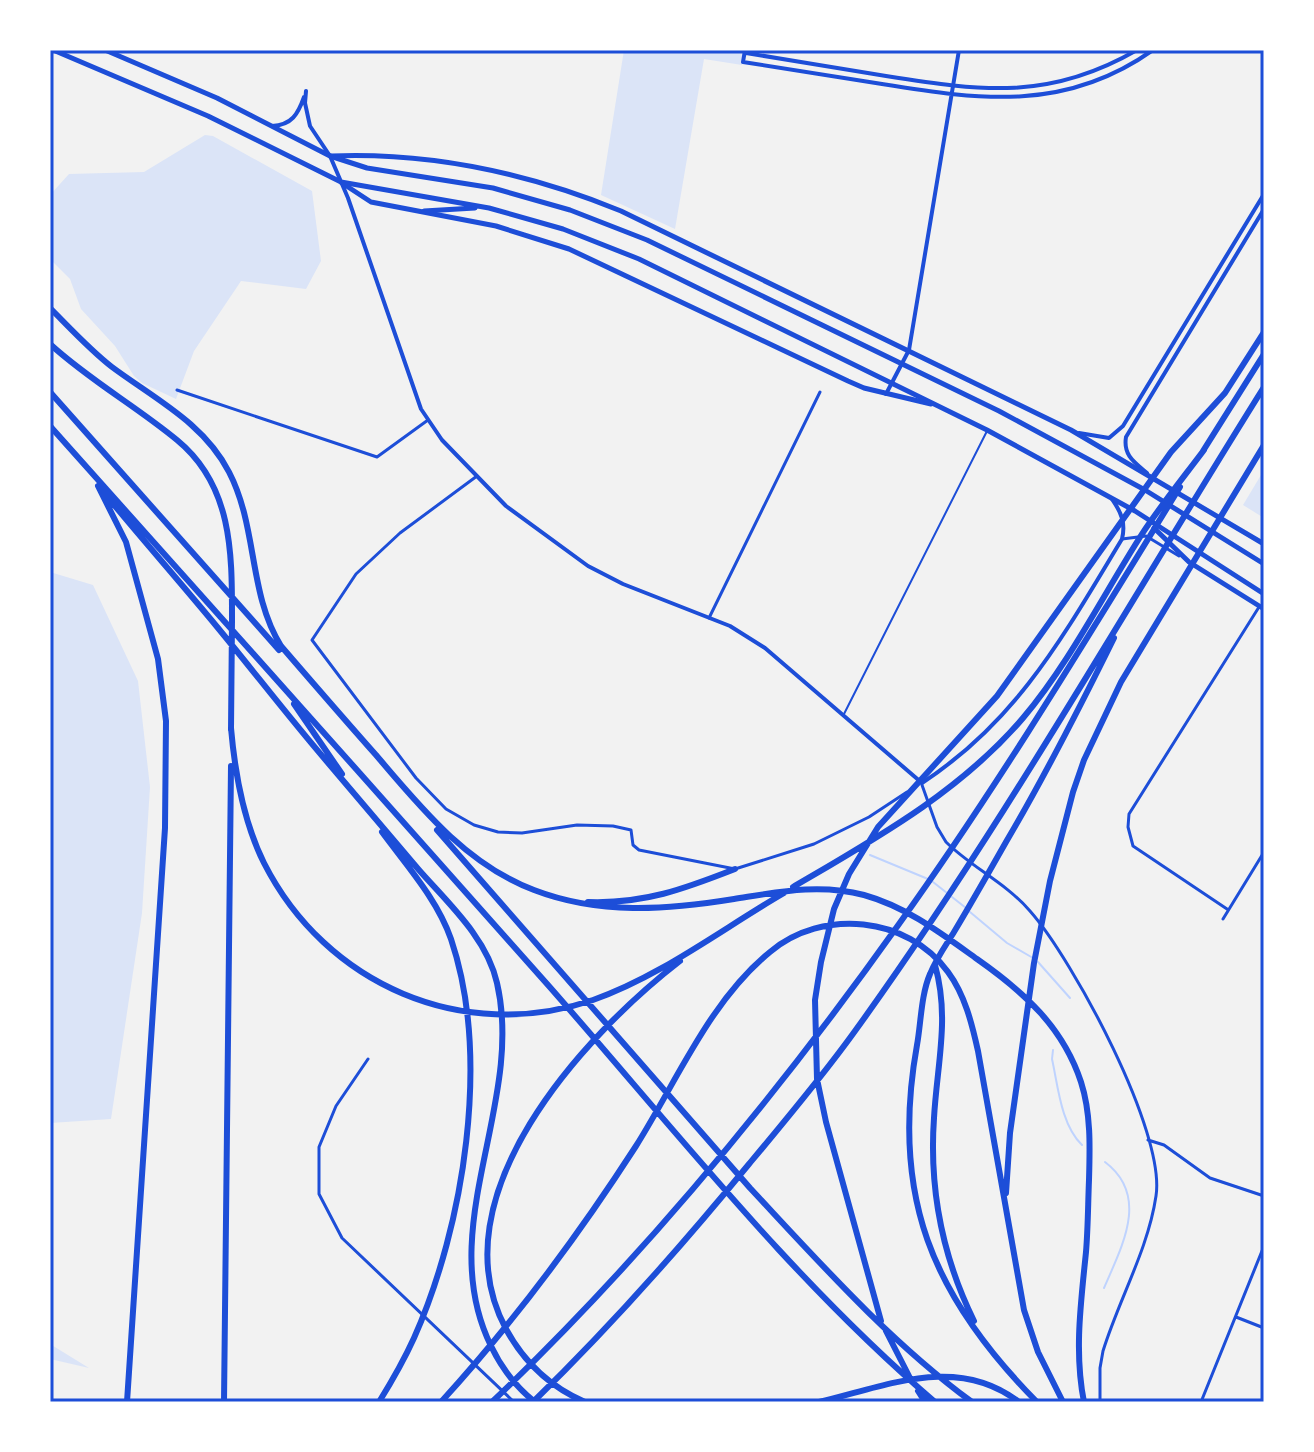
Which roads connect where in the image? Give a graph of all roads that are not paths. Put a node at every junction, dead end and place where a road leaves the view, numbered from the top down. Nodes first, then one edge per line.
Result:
1 (53, 50) edge
2 (105, 50) edge
3 (959, 50) edge
4 (1137, 50) edge
5 (1153, 50) edge
6 (745, 52) edge
7 (952, 87) junction
8 (951, 95) junction
9 (265, 124) junction
10 (330, 156) junction
11 (341, 182) junction
12 (1264, 194) edge
13 (489, 208) junction
14 (1264, 209) edge
15 (424, 211) junction
16 (50, 308) edge
17 (1264, 332) edge
18 (50, 344) edge
19 (909, 350) junction
20 (1264, 354) edge
21 (902, 364) junction
22 (892, 383) junction
23 (1264, 387) edge
24 (177, 390) dead end
25 (50, 392) edge
26 (820, 392) dead end
27 (886, 394) junction
28 (938, 406) junction
29 (428, 420) junction
30 (50, 428) edge
31 (987, 430) junction
32 (1071, 430) junction
33 (1264, 445) edge
34 (1204, 450) junction
35 (477, 476) junction
36 (1152, 477) junction
37 (98, 486) junction
38 (1112, 498) junction
39 (1135, 511) junction
40 (1122, 539) junction
41 (1264, 544) edge
42 (1189, 562) junction
43 (1264, 564) edge
44 (1264, 594) edge
45 (1135, 595) junction
46 (1262, 608) edge
47 (709, 618) junction
48 (277, 680) junction
49 (843, 715) junction
50 (231, 728) junction
51 (922, 783) junction
52 (1264, 852) edge
53 (735, 869) junction
54 (569, 901) junction
55 (1227, 909) junction
56 (1223, 919) dead end
57 (698, 946) junction
58 (931, 954) junction
59 (368, 1059) dead end
60 (1148, 1140) junction
61 (1264, 1196) edge
62 (1006, 1209) junction
63 (1264, 1246) edge
64 (1236, 1317) junction
65 (1264, 1328) edge
66 (981, 1335) junction
67 (443, 1399) edge
68 (127, 1402) edge
69 (224, 1402) edge
70 (379, 1402) edge
71 (492, 1402) edge
72 (514, 1402) edge
73 (534, 1402) edge
74 (585, 1402) edge
75 (819, 1402) edge
76 (925, 1402) edge
77 (935, 1402) edge
78 (972, 1402) edge
79 (1019, 1402) edge
80 (1037, 1402) edge
81 (1063, 1402) edge
82 (1084, 1402) edge
83 (1100, 1402) edge
84 (1201, 1402) edge

1 - 11 main road
2 - 9 main road
3 - 7 street
4 - 7 street
5 - 8 street
6 - 7 street
6 - 8 street
7 - 8 street
8 - 19 street
9 - 10 main road
9 - 10 street
10 - 11 street
10 - 19 main road
10 - 21 main road
11 - 13 main road
11 - 15 main road
11 - 29 street
12 - 32 street
13 - 15 main road
13 - 22 main road
14 - 36 street
15 - 27 main road
16 - 54 highway
17 - 76 highway
18 - 50 highway
19 - 21 street
19 - 32 main road
20 - 34 highway
21 - 22 street
21 - 43 main road
22 - 27 street
22 - 28 main road
23 - 45 highway
24 - 29 street
25 - 78 highway
26 - 47 street
27 - 28 main road
28 - 31 main road
29 - 35 street
30 - 37 highway
30 - 48 highway
31 - 38 main road
31 - 49 lane
32 - 36 main road
33 - 62 highway
34 - 57 highway
34 - 71 highway
35 - 47 street
35 - 53 street
36 - 41 main road
37 - 68 highway
37 - 73 highway
38 - 39 main road
38 - 40 street
39 - 42 main road
39 - 44 main road
40 - 42 street
40 - 51 street
42 - 46 main road
45 - 66 highway
45 - 73 highway
46 - 55 street
47 - 49 street
48 - 70 highway
48 - 77 highway
49 - 51 street
50 - 57 highway
50 - 69 highway
51 - 53 street
51 - 60 street
52 - 55 street
53 - 54 highway
54 - 82 highway
55 - 56 street
57 - 74 highway
58 - 62 highway
58 - 66 highway
58 - 67 highway
59 - 72 street
60 - 61 street
60 - 83 street
62 - 81 highway
63 - 64 street
64 - 65 street
64 - 84 street
66 - 80 highway
75 - 79 highway

